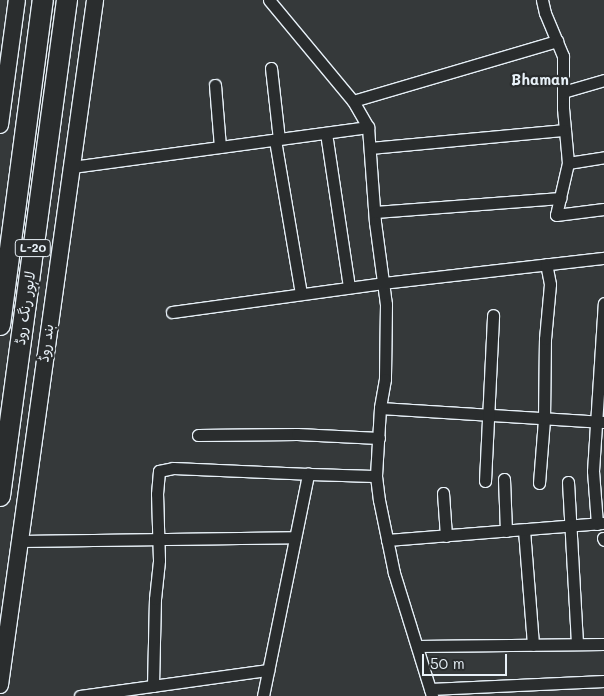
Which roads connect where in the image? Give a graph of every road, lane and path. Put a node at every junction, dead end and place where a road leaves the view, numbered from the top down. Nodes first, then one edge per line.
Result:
1 (17, 0) edge
2 (43, 0) edge
3 (67, 0) edge
4 (95, 0) edge
5 (269, 0) edge
6 (542, 0) edge
7 (557, 41) junction
8 (271, 68) dead end
9 (604, 80) edge
10 (3, 84) edge
11 (215, 85) dead end
12 (563, 92) junction
13 (353, 102) junction
14 (0, 125) edge
15 (368, 127) junction
16 (565, 130) junction
17 (326, 133) junction
18 (277, 140) junction
19 (220, 147) junction
20 (370, 148) junction
21 (604, 157) edge
22 (568, 163) junction
23 (72, 167) junction
24 (560, 198) junction
25 (604, 209) edge
26 (375, 212) junction
27 (604, 258) edge
28 (546, 264) junction
29 (383, 283) junction
30 (349, 288) junction
31 (301, 294) junction
32 (604, 303) edge
33 (172, 312) dead end
34 (493, 316) dead end
35 (0, 325) edge
36 (380, 408) junction
37 (488, 416) junction
38 (544, 419) junction
39 (601, 422) edge
40 (198, 435) dead end
41 (379, 438) junction
42 (308, 474) junction
43 (376, 476) junction
44 (599, 478) edge
45 (504, 479) dead end
46 (485, 482) dead end
47 (568, 482) dead end
48 (538, 483) dead end
49 (443, 493) dead end
50 (0, 496) edge
51 (600, 524) edge
52 (570, 526) junction
53 (524, 530) junction
54 (506, 531) junction
55 (446, 536) junction
56 (295, 537) junction
57 (158, 539) junction
58 (387, 540) junction
59 (20, 541) junction
60 (577, 644) junction
61 (604, 644) edge
62 (533, 645) junction
63 (417, 646) junction
64 (268, 670) junction
65 (604, 681) edge
66 (0, 686) edge
67 (153, 686) junction
68 (431, 693) edge
69 (80, 696) edge
70 (263, 696) edge

1 - 10 main road
2 - 35 highway, لاہور رنگ روڈ / L-20
3 - 50 highway, لاہور رنگ روڈ / L-20
4 - 23 main road, بند روڈ
5 - 13 street
6 - 7 street
7 - 12 street
7 - 13 street
8 - 18 street
9 - 12 street
10 - 14 main road
11 - 19 street
12 - 16 street
13 - 15 street
15 - 17 street
15 - 20 street
16 - 20 street
16 - 22 street
17 - 18 street
17 - 30 street
18 - 19 street
18 - 31 street
19 - 23 street
20 - 26 street
21 - 22 street
22 - 24 street
23 - 59 main road, بند روڈ
24 - 25 street
24 - 26 street
26 - 29 street
27 - 28 street
28 - 29 street
28 - 38 street
29 - 30 street
29 - 36 street
30 - 31 street
31 - 33 street
32 - 39 street
34 - 37 street
36 - 37 street
36 - 41 street
37 - 38 street
37 - 46 street
38 - 39 street
38 - 48 street
39 - 44 street
40 - 41 street
41 - 43 street
42 - 43 street
42 - 56 street
42 - 57 street
43 - 58 street
44 - 51 street
45 - 54 street
47 - 52 street
49 - 55 street
51 - 52 street
52 - 53 street
52 - 60 street
53 - 54 street
53 - 62 street
54 - 55 street
55 - 58 street
56 - 57 street
56 - 64 street
57 - 59 street
57 - 67 street
58 - 63 street
59 - 66 main road, بند روڈ
60 - 61 street
60 - 62 street
62 - 63 street
63 - 68 street
64 - 67 street
64 - 70 street
65 - 68 street
67 - 69 street

